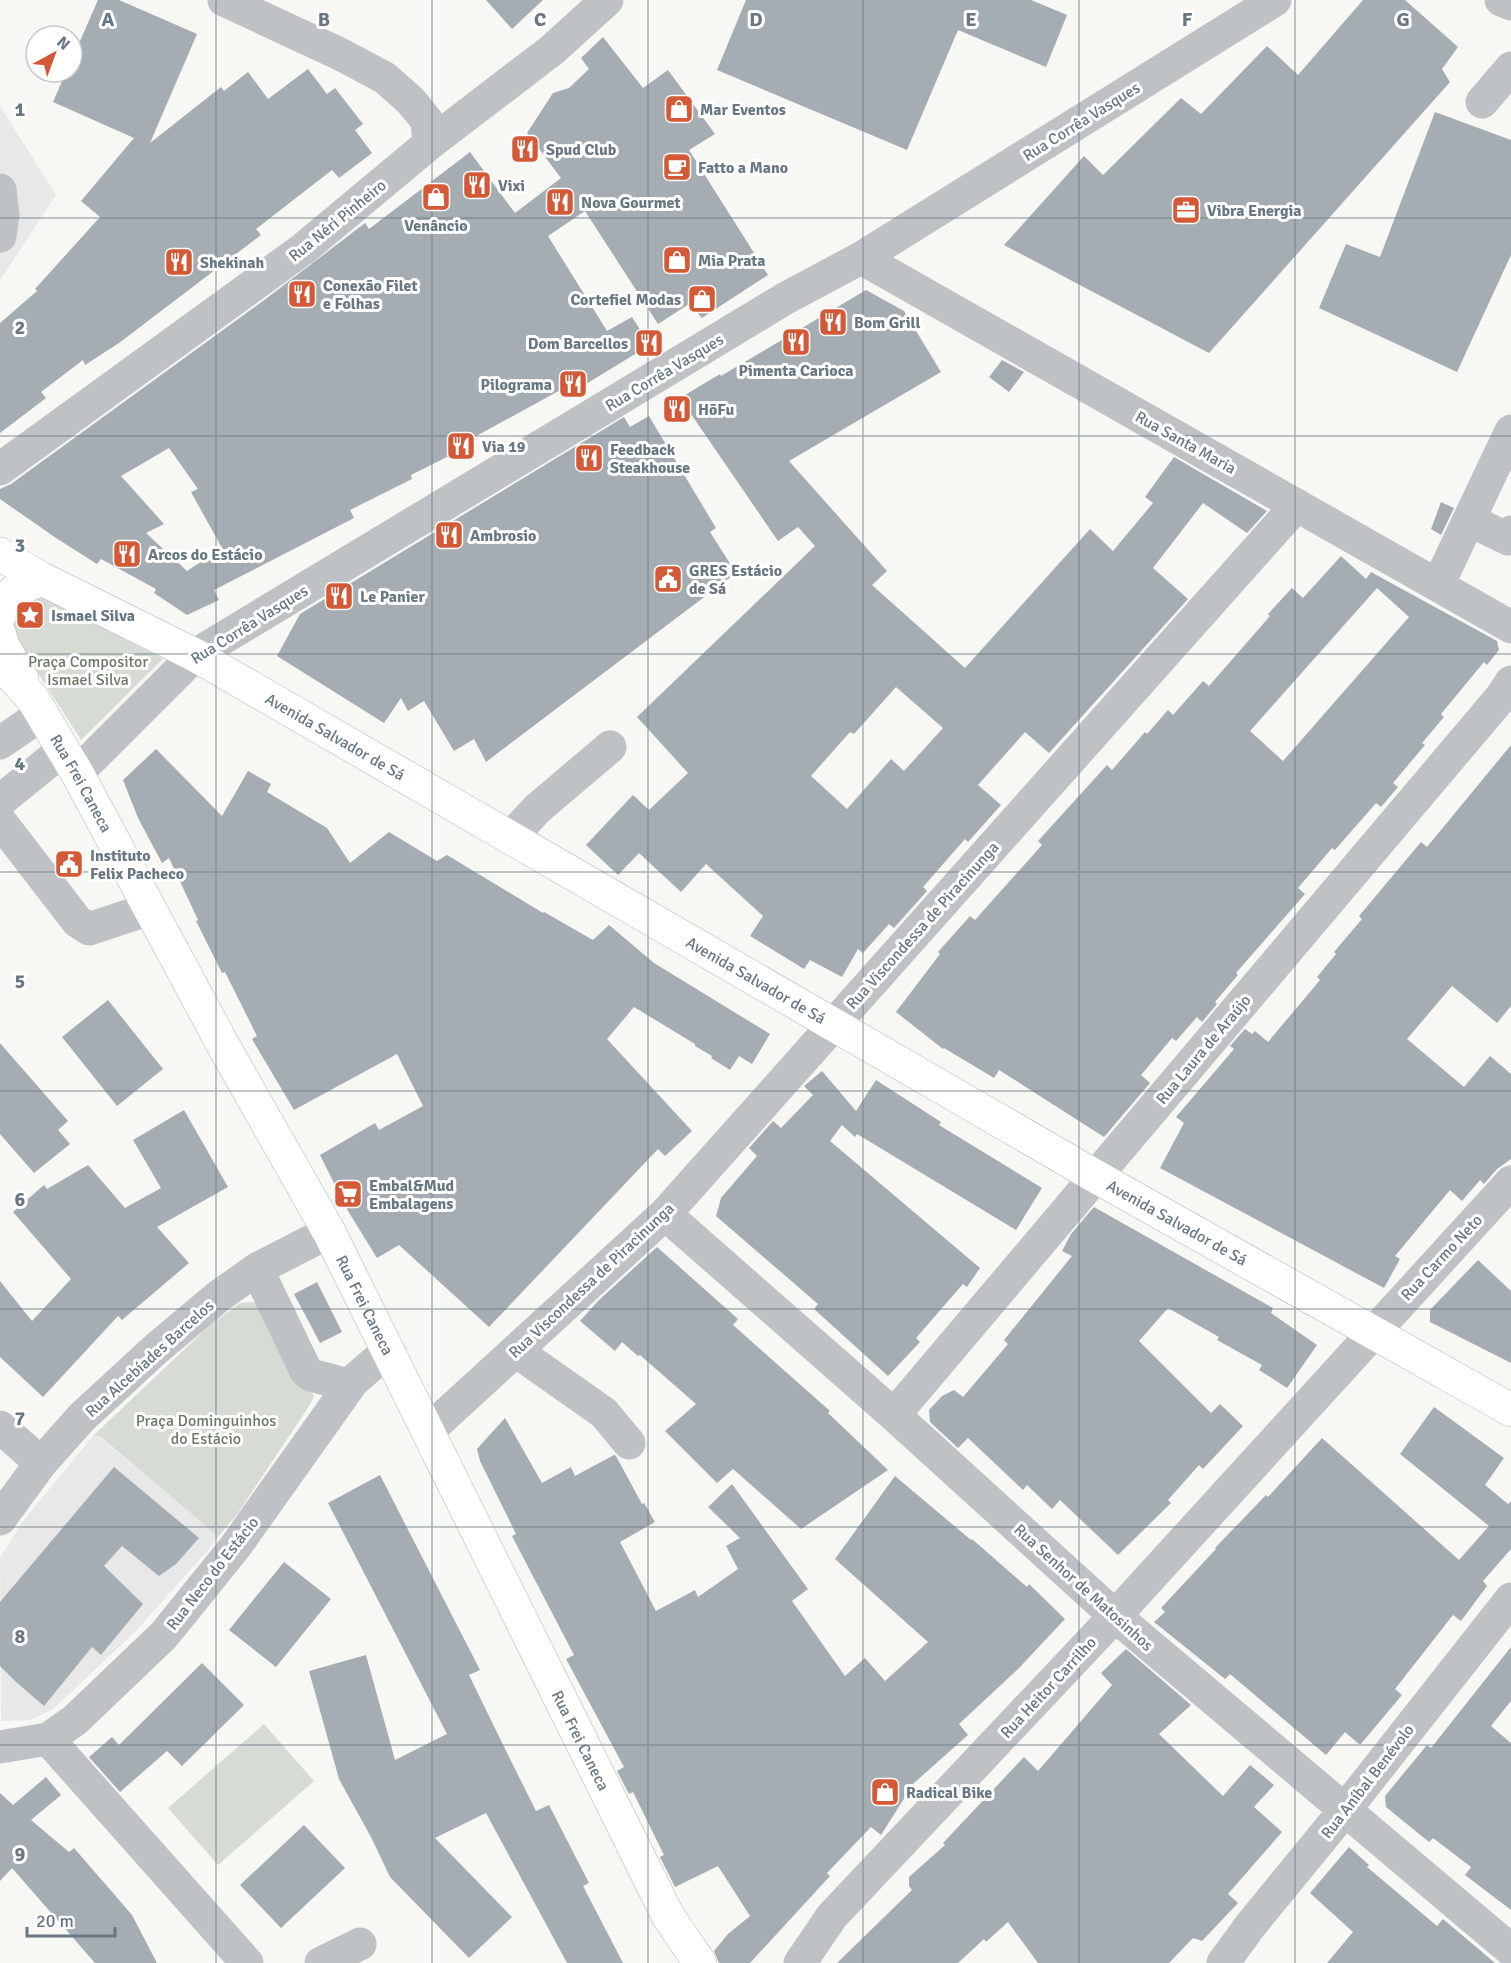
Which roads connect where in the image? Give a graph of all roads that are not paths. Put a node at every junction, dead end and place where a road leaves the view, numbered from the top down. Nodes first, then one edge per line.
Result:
1 (224, 0) edge
2 (607, 0) edge
3 (1275, 0) edge
4 (1501, 0) edge
5 (1511, 4) edge
6 (1508, 77) edge
7 (1482, 102) dead end
8 (429, 144) junction
9 (0, 190) edge
10 (0, 236) edge
11 (861, 258) junction
12 (1511, 431) edge
13 (0, 470) edge
14 (1297, 505) junction
15 (1469, 520) junction
16 (1511, 532) edge
17 (0, 554) edge
18 (42, 579) junction
19 (1438, 585) junction
20 (0, 615) edge
21 (1511, 627) edge
22 (0, 634) edge
23 (195, 655) junction
24 (0, 663) edge
25 (1511, 682) edge
26 (38, 706) junction
27 (0, 743) edge
28 (610, 747) dead end
29 (70, 761) junction
30 (0, 801) edge
31 (0, 821) edge
32 (511, 837) junction
33 (149, 909) junction
34 (834, 1024) junction
35 (1095, 1176) junction
36 (1511, 1182) edge
37 (665, 1214) junction
38 (329, 1232) junction
39 (257, 1269) junction
40 (1372, 1333) junction
41 (516, 1351) junction
42 (391, 1355) junction
43 (347, 1389) junction
44 (1511, 1410) edge
45 (894, 1415) junction
46 (0, 1427) edge
47 (429, 1431) junction
48 (629, 1443) dead end
49 (41, 1463) junction
50 (0, 1519) edge
51 (1511, 1599) edge
52 (1115, 1616) junction
53 (48, 1739) junction
54 (0, 1748) edge
55 (1344, 1811) junction
56 (360, 1944) dead end
57 (1511, 1950) edge
58 (247, 1963) edge
59 (321, 1963) edge
60 (700, 1963) edge
61 (800, 1963) edge
62 (1223, 1963) edge

1 - 8 street
2 - 8 street, Rua Néri Pinheiro
3 - 11 street, Rua Corrêa Vasques
4 - 5 street
6 - 7 street
8 - 13 street, Rua Néri Pinheiro
9 - 10 street
11 - 14 street, Rua Santa Maria
11 - 23 street, Rua Corrêa Vasques
12 - 15 street
14 - 19 street, Rua Santa Maria
14 - 34 street, Rua Viscondessa de Piracinunga
15 - 16 street
15 - 19 street
17 - 18 main road, Avenida Salvador de Sá
18 - 20 main road
18 - 23 main road, Avenida Salvador de Sá
19 - 21 street, Rua Santa Maria
22 - 26 main road
23 - 29 street, Rua Corrêa Vasques
23 - 32 main road, Avenida Salvador de Sá
24 - 26 main road, Rua Frei Caneca
25 - 35 street, Rua Laura de Araújo
26 - 27 street
26 - 29 main road, Rua Frei Caneca
28 - 32 street
29 - 30 street, Rua Corrêa Vasques
29 - 33 main road, Rua Frei Caneca
31 - 33 street
32 - 34 main road, Avenida Salvador de Sá
33 - 38 main road, Rua Frei Caneca
34 - 35 main road, Avenida Salvador de Sá
34 - 37 street, Rua Viscondessa de Piracinunga
35 - 40 main road, Avenida Salvador de Sá
35 - 45 street, Rua Laura de Araújo
36 - 40 street, Rua Carmo Neto
37 - 41 street, Rua Viscondessa de Piracinunga
37 - 45 street, Rua Senhor de Matosinhos
38 - 39 street, Rua Alcebíades Barcelos
38 - 42 main road, Rua Frei Caneca
39 - 43 street
39 - 49 street, Rua Alcebíades Barcelos
40 - 44 main road, Avenida Salvador de Sá
40 - 52 street, Rua Heitor Carrilho
41 - 47 street, Rua Viscondessa de Piracinunga
41 - 48 street
42 - 43 street, Rua Neco do Estácio
42 - 47 main road, Rua Frei Caneca
43 - 53 street, Rua Neco do Estácio
45 - 52 street, Rua Senhor de Matosinhos
46 - 49 street
47 - 60 main road, Rua Frei Caneca
49 - 50 street, Rua Alcebíades Barcelos
51 - 55 street, Rua Aníbal Benévolo
52 - 55 street, Rua Senhor de Matosinhos
52 - 61 street, Rua Heitor Carrilho
53 - 54 street, Rua Neco do Estácio
53 - 58 street
55 - 57 street, Rua Senhor de Matosinhos
55 - 62 street, Rua Aníbal Benévolo
56 - 59 street

